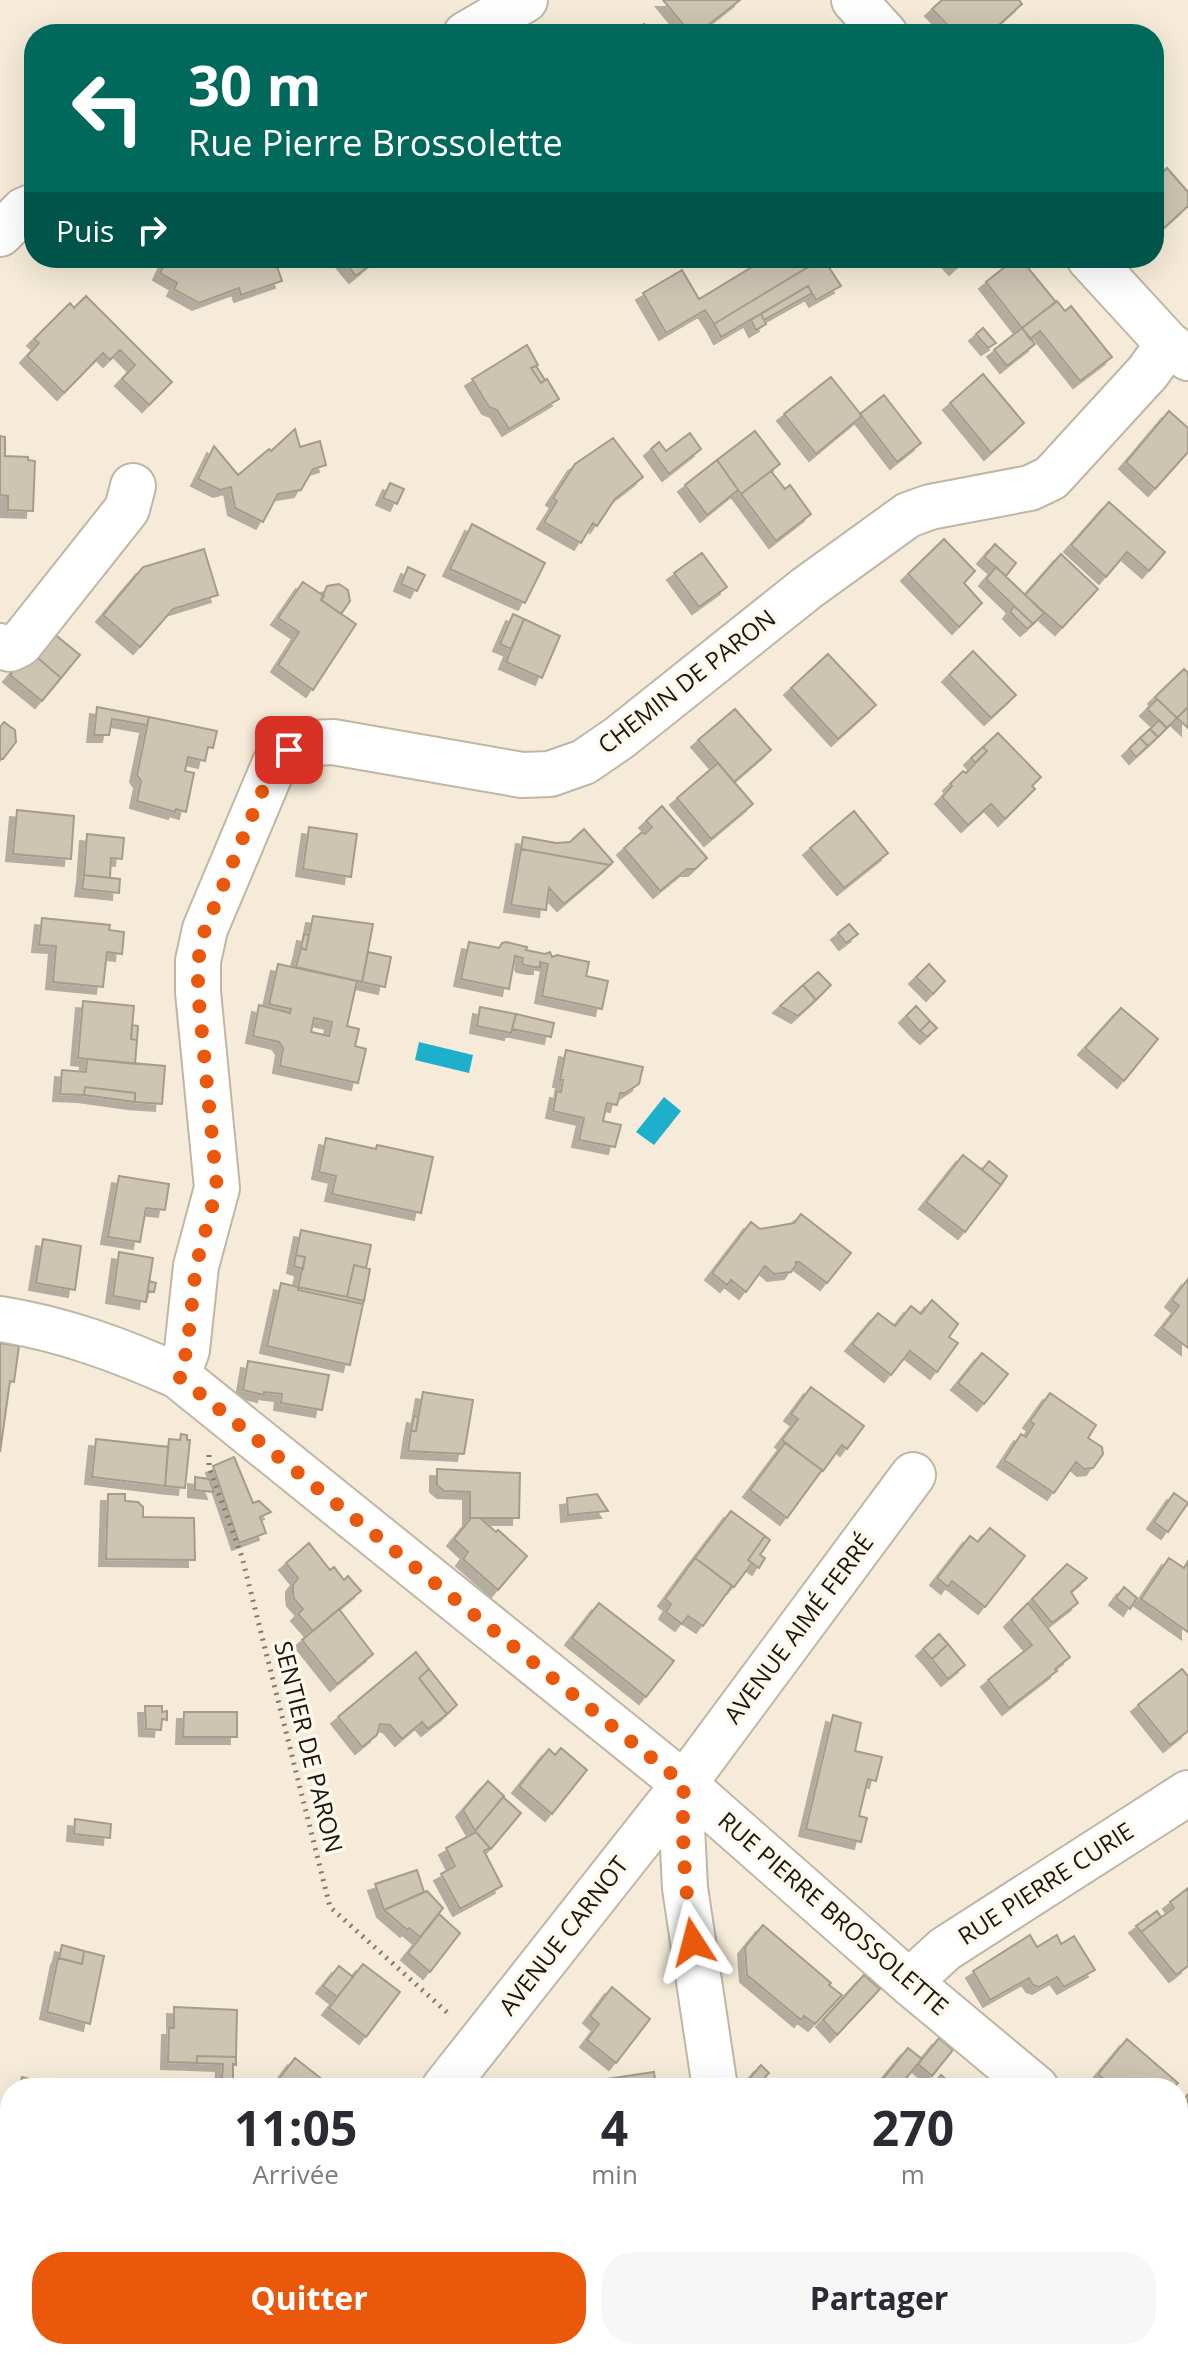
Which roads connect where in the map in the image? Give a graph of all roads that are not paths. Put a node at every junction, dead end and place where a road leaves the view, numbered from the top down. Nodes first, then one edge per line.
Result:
1 (525, 0) edge
2 (854, 0) edge
3 (483, 24) edge
4 (876, 24) edge
5 (24, 210) edge
6 (0, 234) edge
7 (1099, 268) edge
8 (1178, 351) edge
9 (133, 486) dead end
10 (0, 646) edge
11 (0, 1319) edge
12 (194, 1389) junction
13 (913, 1475) dead end
14 (684, 1784) junction
15 (1188, 1793) edge
16 (909, 1982) junction
17 (452, 2078) edge
18 (714, 2078) edge
19 (1024, 2078) edge

1 - 3 street
2 - 4 street
5 - 6 street
7 - 8 street
8 - 12 street, CHEMIN DE PARON
9 - 10 street
11 - 12 street, RUE PIERRE BROSSOLETTE
12 - 14 street, RUE PIERRE BROSSOLETTE
13 - 14 street, AVENUE AIMÉ FERRÉ
14 - 16 street, RUE PIERRE BROSSOLETTE
14 - 17 street, AVENUE CARNOT
14 - 18 street
15 - 16 street, RUE PIERRE CURIE
16 - 19 street, RUE PIERRE BROSSOLETTE

